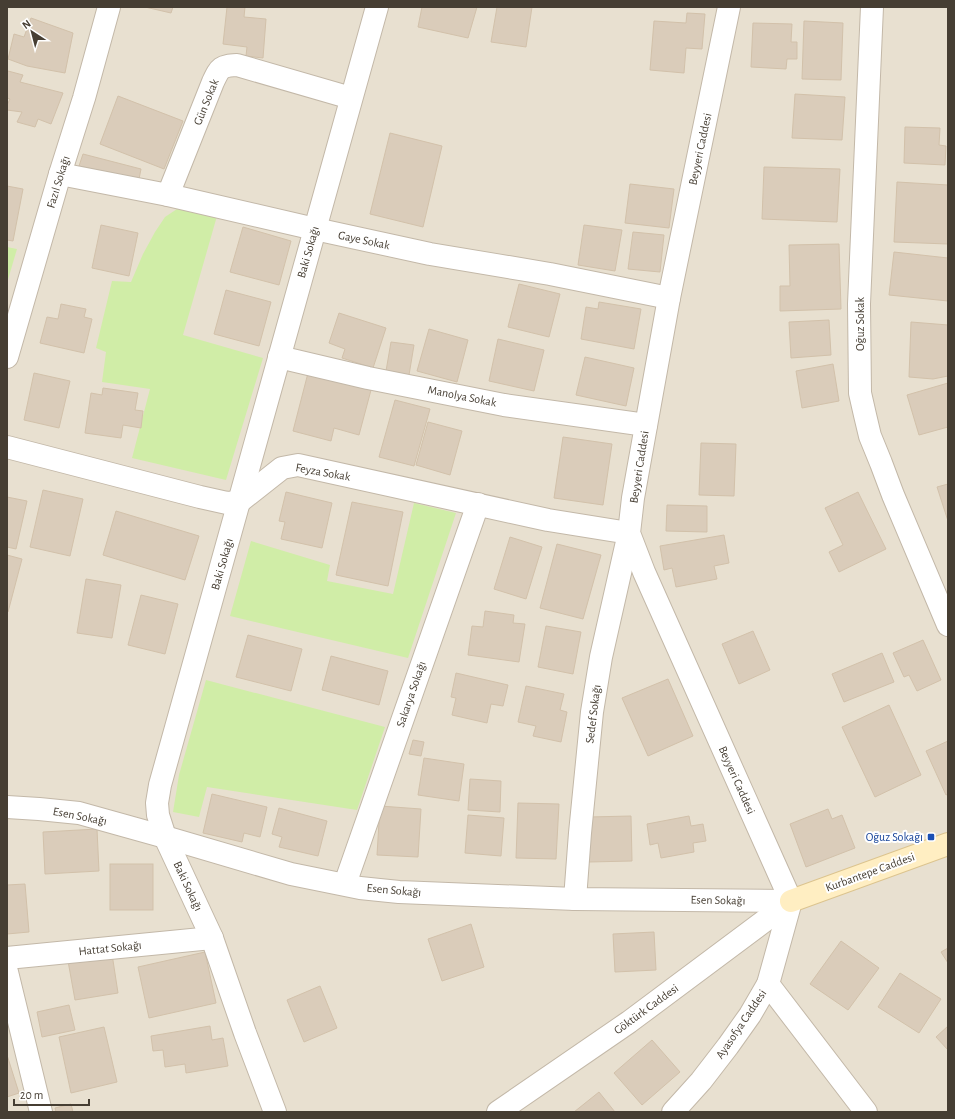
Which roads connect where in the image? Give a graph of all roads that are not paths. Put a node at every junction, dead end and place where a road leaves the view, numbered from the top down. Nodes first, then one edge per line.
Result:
1 (109, 7) edge
2 (377, 7) edge
3 (729, 7) edge
4 (872, 7) edge
5 (352, 98) junction
6 (60, 174) junction
7 (168, 195) junction
8 (315, 229) junction
9 (669, 298) junction
10 (7, 357) edge
11 (279, 357) junction
12 (646, 425) junction
13 (7, 447) edge
14 (239, 502) junction
15 (478, 504) junction
16 (630, 533) junction
17 (948, 625) edge
18 (7, 807) edge
19 (165, 837) junction
20 (948, 844) edge
21 (344, 884) junction
22 (575, 899) junction
23 (792, 901) junction
24 (212, 938) junction
25 (7, 958) edge
26 (7, 972) edge
27 (768, 984) junction
28 (41, 1112) edge
29 (275, 1112) edge
30 (498, 1112) edge
31 (673, 1112) edge
32 (866, 1112) edge

1 - 6 street, Fazıl Sokağı
2 - 5 street, Baki Sokağı
3 - 9 street, Beyyeri Caddesi
4 - 17 street, Oğuz Sokak
5 - 7 street, Gün Sokak
5 - 8 street, Baki Sokağı
6 - 7 street, Gaye Sokak
6 - 10 street, Fazıl Sokağı
7 - 8 street, Gaye Sokak
8 - 9 street, Gaye Sokak
8 - 11 street, Baki Sokağı
9 - 12 street, Beyyeri Caddesi
11 - 12 street, Manolya Sokak
11 - 14 street, Baki Sokağı
12 - 16 street, Beyyeri Caddesi
13 - 14 street
14 - 15 street, Feyza Sokak
14 - 19 street, Baki Sokağı
15 - 16 street, Feyza Sokak
15 - 21 street, Sakarya Sokağı
16 - 22 street, Sedef Sokağı
16 - 23 street, Beyyeri Caddesi
18 - 19 street, Esen Sokağı
19 - 21 street, Esen Sokağı
19 - 24 street, Baki Sokağı
20 - 23 main road, Kurbantepe Caddesi
21 - 22 street, Esen Sokağı
22 - 23 street, Esen Sokağı
23 - 27 street, Ayasofya Caddesi
23 - 30 street, Göktürk Caddesi
24 - 25 street, Hattat Sokağı
24 - 29 street, Baki Sokağı
26 - 28 street
27 - 31 street, Ayasofya Caddesi
27 - 32 street

